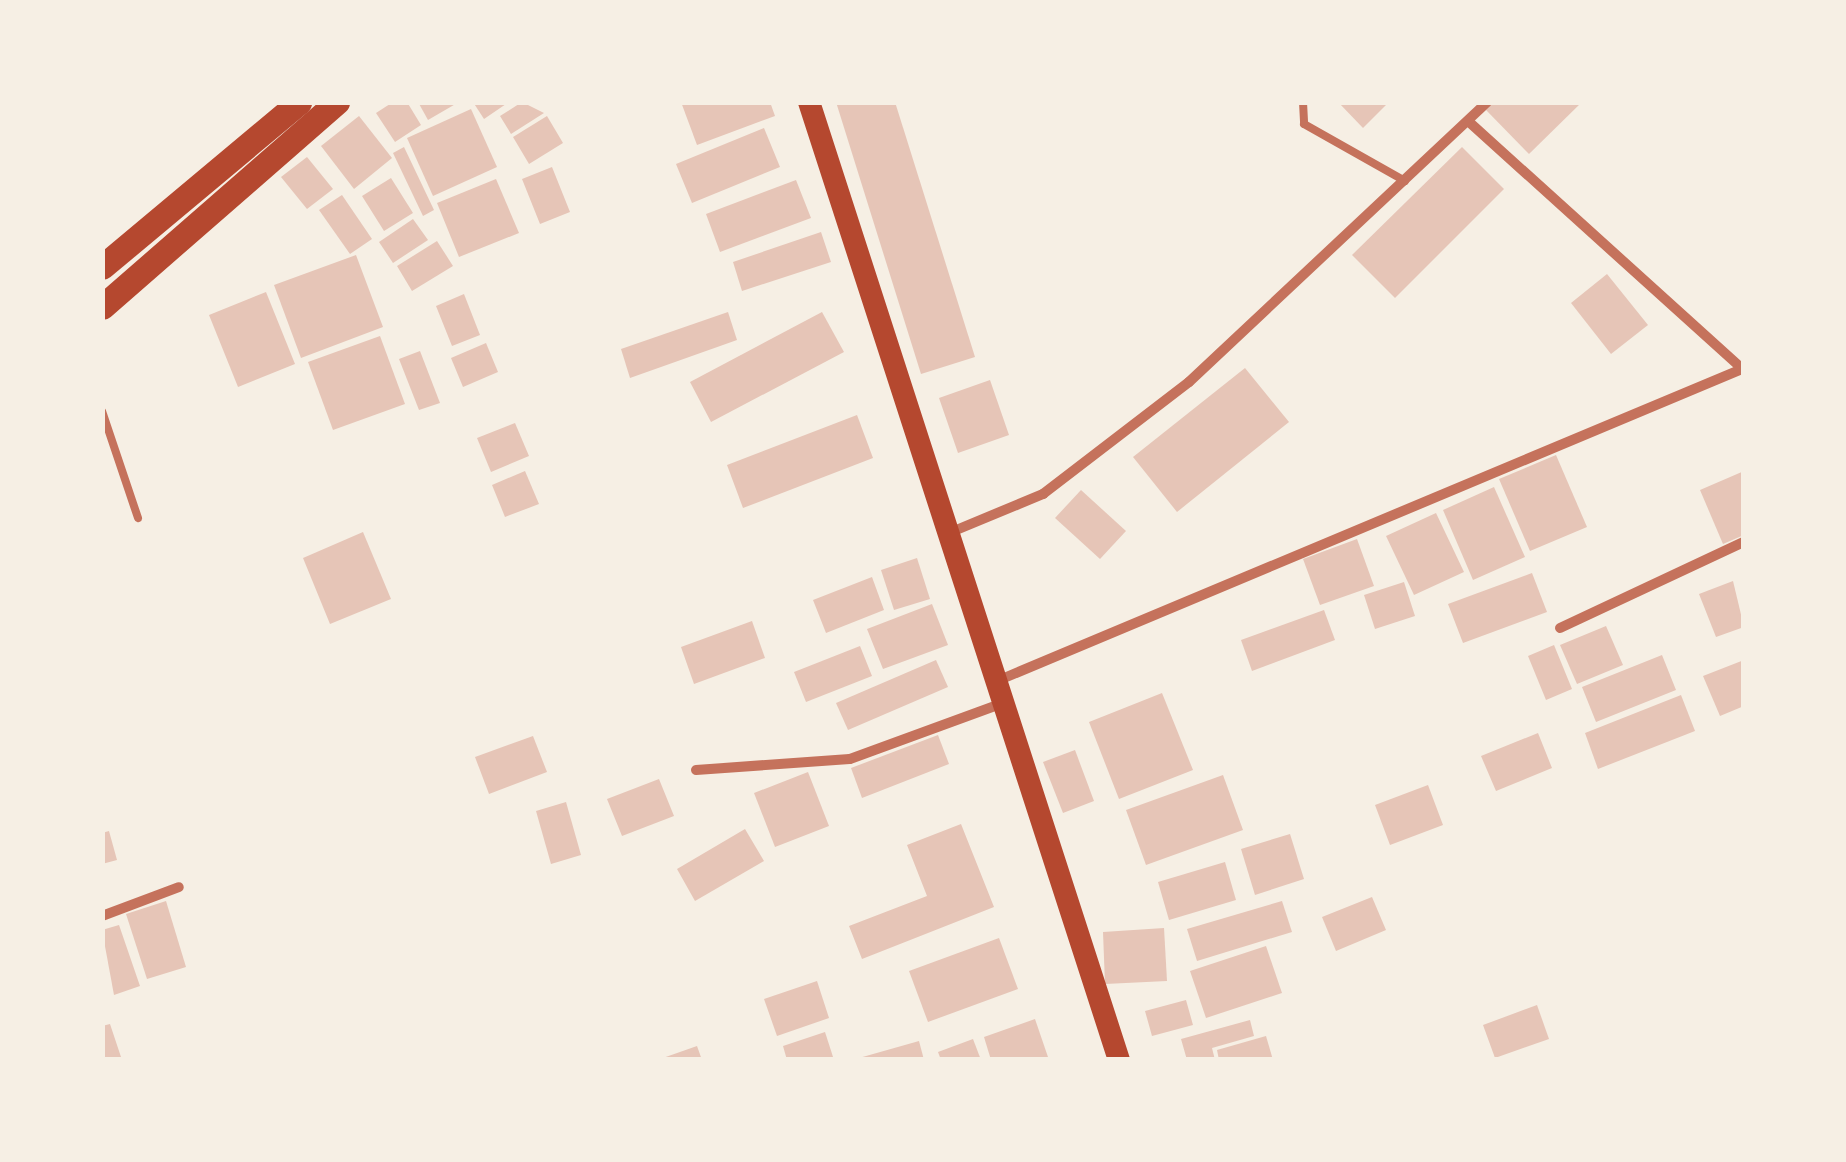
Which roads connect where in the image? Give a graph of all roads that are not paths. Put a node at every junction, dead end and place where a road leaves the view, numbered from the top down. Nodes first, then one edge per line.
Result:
1 (299, 102) edge
2 (337, 102) edge
3 (810, 102) edge
4 (1302, 102) edge
5 (1486, 102) edge
6 (1468, 121) junction
7 (1405, 181) junction
8 (102, 267) edge
9 (102, 307) edge
10 (1743, 369) edge
11 (102, 411) edge
12 (138, 518) dead end
13 (949, 533) junction
14 (1744, 542) edge
15 (1560, 628) dead end
16 (1000, 692) junction
17 (696, 770) dead end
18 (179, 887) dead end
19 (102, 916) edge
20 (1119, 1060) edge

1 - 8 highway
2 - 9 highway
3 - 13 main road
4 - 7 lane
5 - 6 street
6 - 7 street
6 - 10 street
7 - 13 street
10 - 16 street
11 - 12 lane
13 - 16 main road
14 - 15 street
16 - 17 street
16 - 20 main road
18 - 19 street

